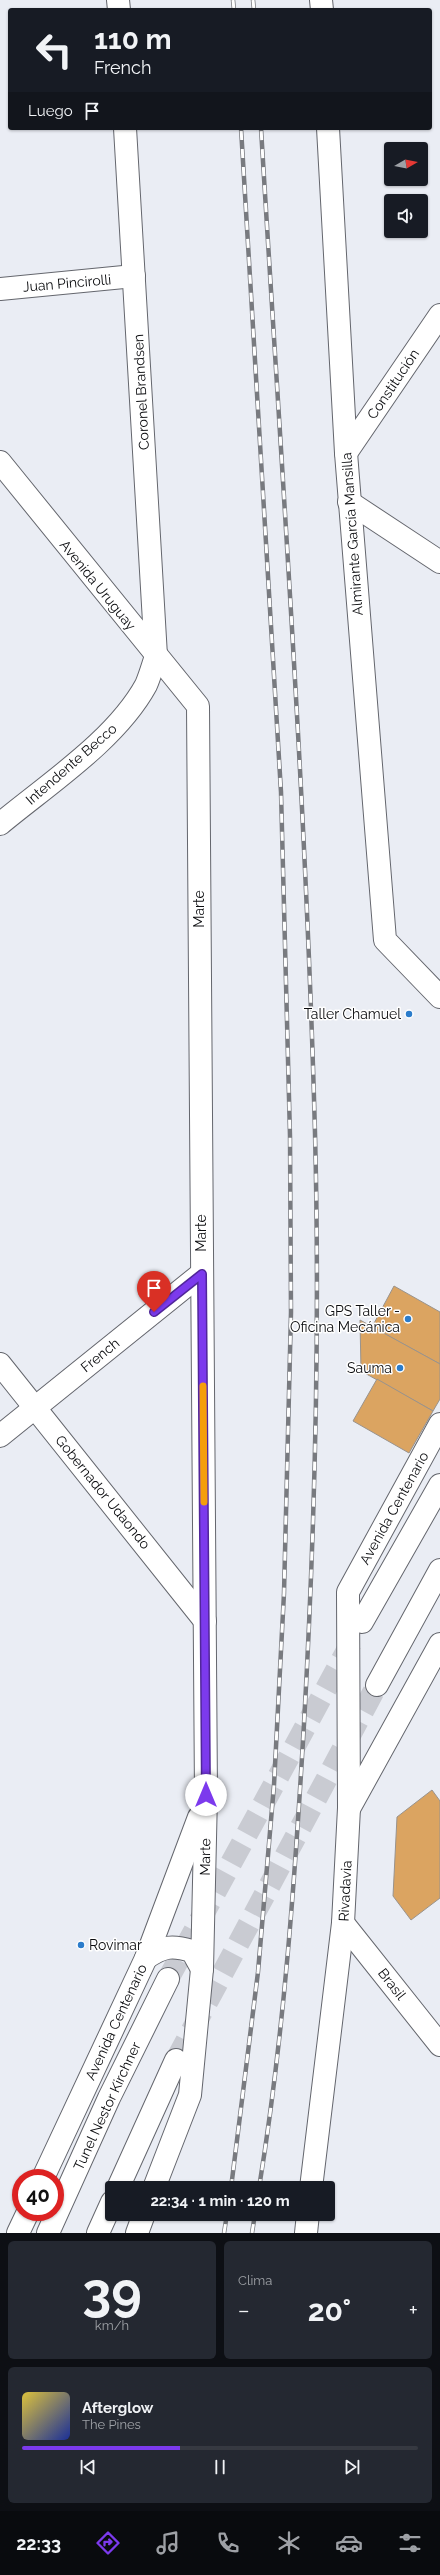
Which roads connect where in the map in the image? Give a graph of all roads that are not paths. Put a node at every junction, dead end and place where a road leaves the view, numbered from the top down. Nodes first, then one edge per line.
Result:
1 (125, 130) edge
2 (328, 130) edge
3 (134, 276) junction
4 (0, 289) edge
5 (440, 315) edge
6 (346, 453) junction
7 (0, 462) edge
8 (349, 502) junction
9 (440, 562) edge
10 (156, 656) junction
11 (198, 706) joint
12 (0, 824) edge
13 (440, 997) edge
14 (202, 1274) junction
15 (0, 1364) edge
16 (35, 1407) junction
17 (440, 1424) edge
18 (0, 1436) edge
19 (440, 1485) edge
20 (440, 1570) edge
21 (348, 1592) joint
22 (205, 1621) junction
23 (362, 1622) tunnel mouth
24 (440, 1644) edge
25 (377, 1684) tunnel mouth
26 (206, 1795) junction
27 (349, 1808) junction
28 (343, 1923) junction
29 (146, 1958) junction
30 (202, 1969) junction
31 (168, 1979) tunnel mouth
32 (440, 2045) edge
33 (176, 2060) tunnel mouth
34 (47, 2169) edge
35 (121, 2181) edge
36 (157, 2181) edge
37 (312, 2181) edge
38 (105, 2218) edge
39 (24, 2221) edge
40 (141, 2221) edge
41 (307, 2221) edge
42 (18, 2233) edge
43 (48, 2233) edge
44 (98, 2233) edge
45 (137, 2233) edge
46 (306, 2233) edge

1 - 3 street, Coronel Brandsen
2 - 6 street, Almirante García Mansilla
3 - 4 street, Juan Pincirolli
3 - 10 street, Coronel Brandsen
5 - 6 street, Constitución
6 - 8 street, Almirante García Mansilla
7 - 10 street, Avenida Uruguay
8 - 9 street
8 - 13 street, Almirante García Mansilla
10 - 11 street, Avenida Uruguay
10 - 12 street, Intendente Becco
11 - 14 street, Marte
14 - 16 street, French
14 - 22 street, Marte
15 - 16 street, Gobernador Udaondo
16 - 18 street, French
16 - 22 street, Gobernador Udaondo
17 - 21 street, Avenida Centenario
19 - 23 street
20 - 25 street
21 - 27 street, Rivadavia
22 - 26 street, Marte
24 - 27 street
26 - 29 street, Avenida Centenario
26 - 30 street, Marte
27 - 28 street, Rivadavia
28 - 32 street, Brasil
28 - 37 street, Rivadavia
29 - 30 street
29 - 34 street, Avenida Centenario
30 - 36 street, Marte
31 - 43 street, Tunel Nestor Kirchner
33 - 35 street
38 - 44 street
39 - 42 street
40 - 45 street
41 - 46 street

